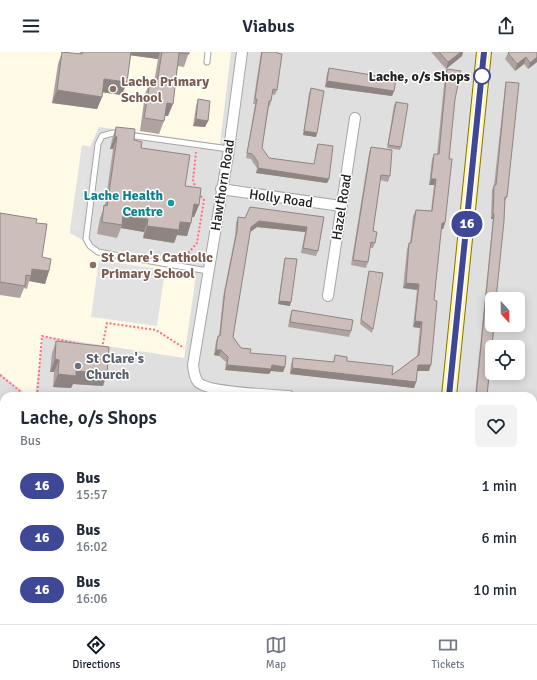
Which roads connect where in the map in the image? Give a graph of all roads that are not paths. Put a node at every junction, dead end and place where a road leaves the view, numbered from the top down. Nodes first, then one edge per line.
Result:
1 (208, 52) edge
2 (242, 52) edge
3 (484, 52) edge
4 (207, 62) dead end
5 (355, 118) dead end
6 (229, 149) junction
7 (221, 189) junction
8 (341, 206) junction
9 (208, 271) junction
10 (328, 296) dead end
11 (247, 392) edge
12 (449, 392) edge

1 - 4 lane
2 - 6 street, Hawthorn Road
3 - 12 street
5 - 8 street, Hazel Road
6 - 7 street, Hawthorn Road
6 - 9 lane
7 - 8 street, Holly Road
7 - 9 street, Hawthorn Road
8 - 10 street, Hazel Road
9 - 11 street, Hawthorn Road

